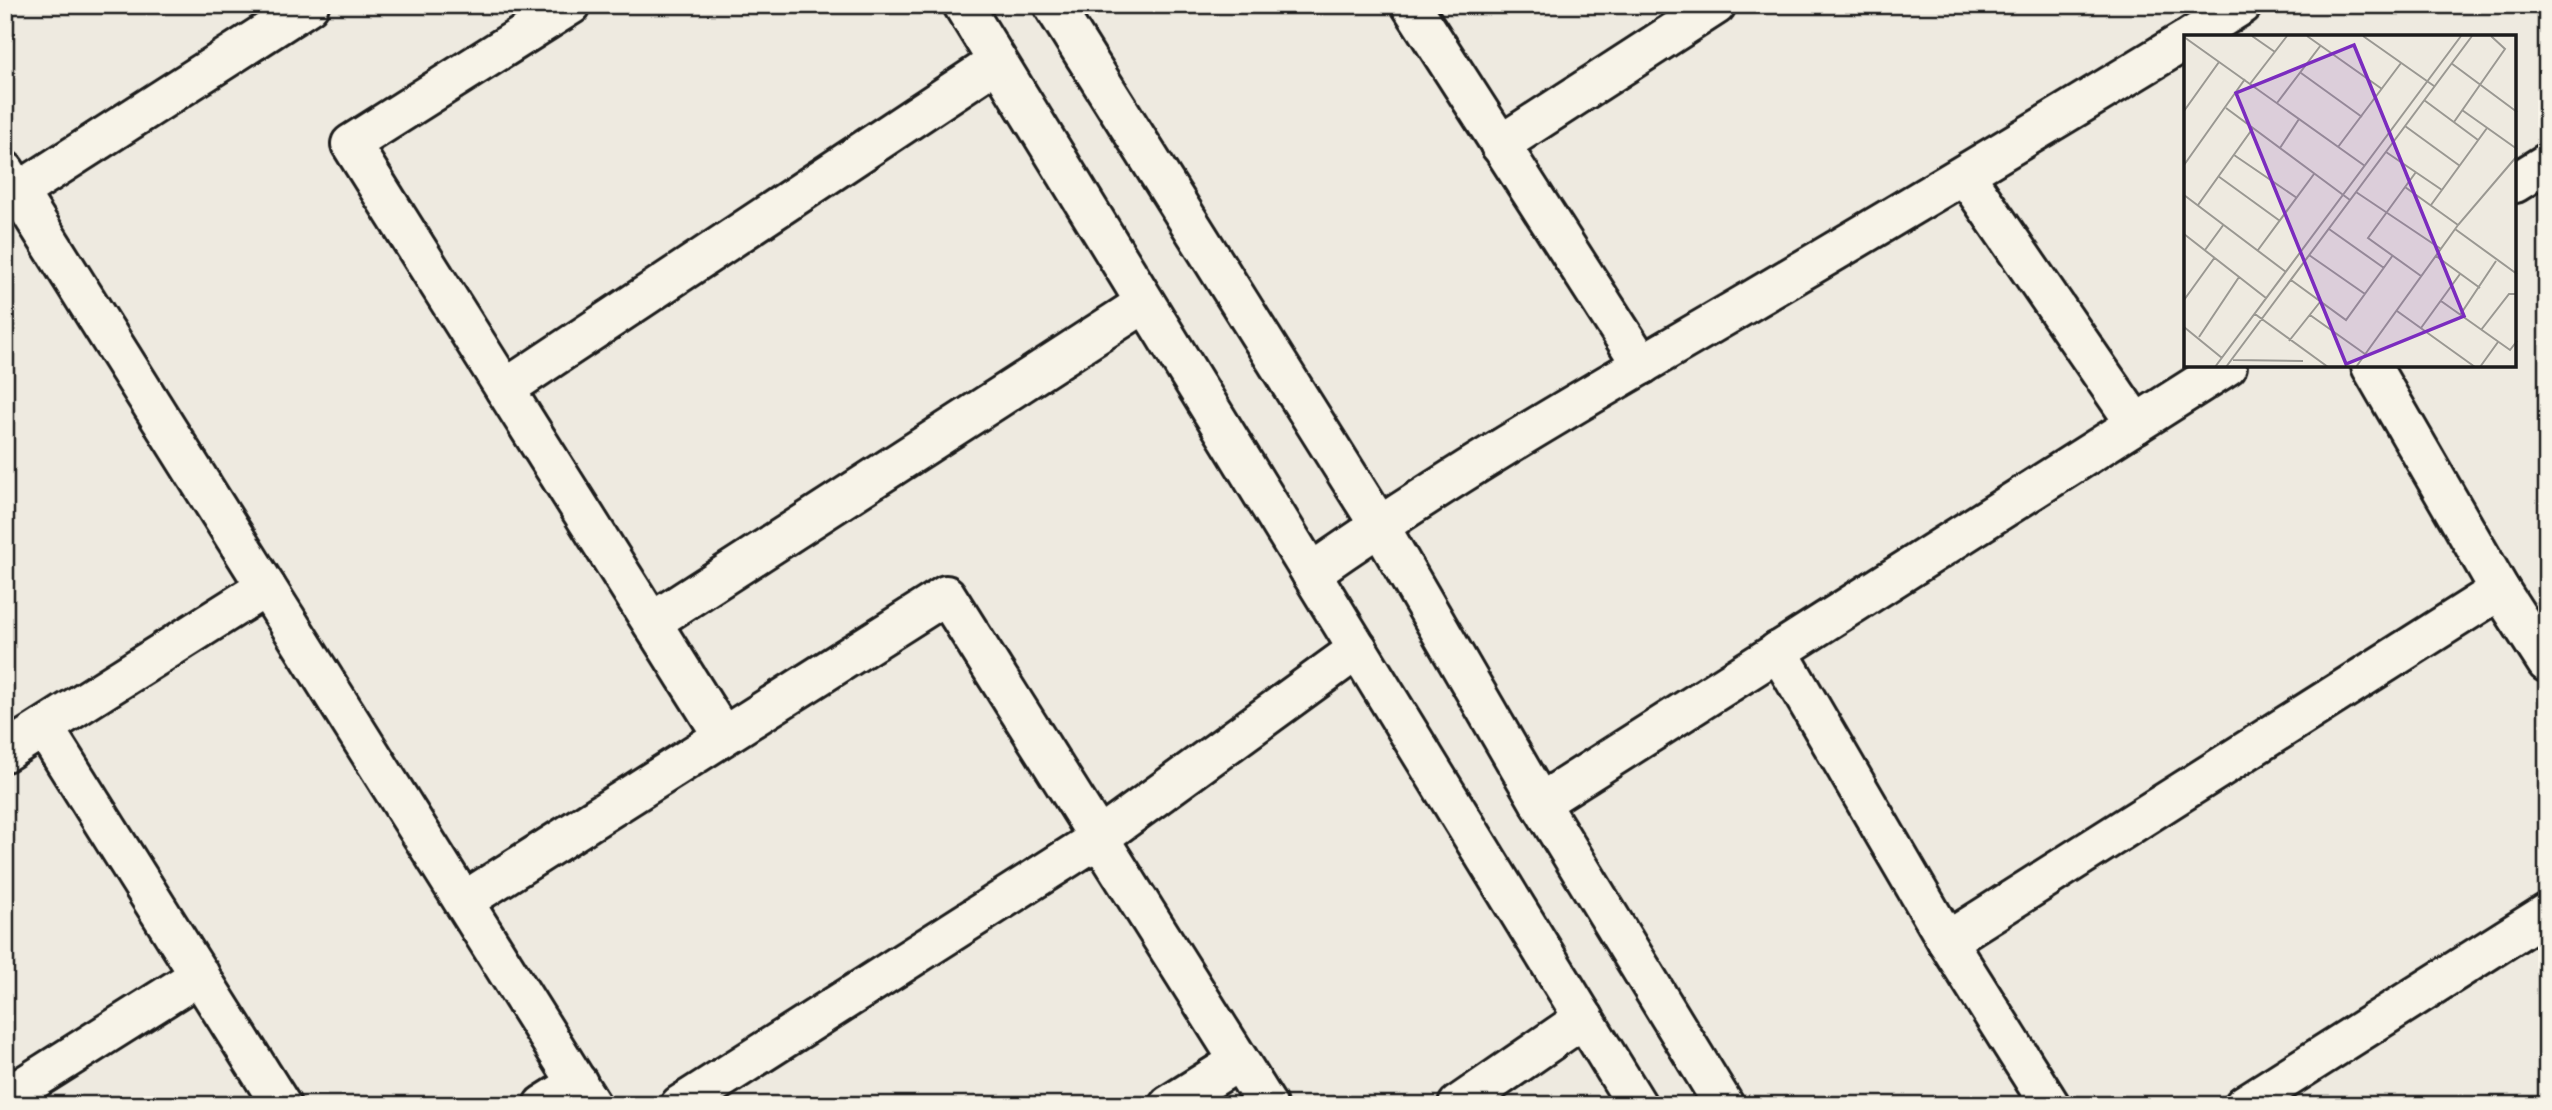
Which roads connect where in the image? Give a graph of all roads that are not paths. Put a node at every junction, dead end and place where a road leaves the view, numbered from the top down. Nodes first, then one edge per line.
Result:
1 (309, 5) edge
2 (571, 5) edge
3 (962, 5) edge
4 (1053, 5) edge
5 (1411, 5) edge
6 (1716, 5) edge
7 (2207, 22) edge
8 (2186, 35) edge
9 (2184, 37) edge
10 (997, 62) junction
11 (1500, 145) junction
12 (2547, 163) edge
13 (1965, 175) junction
14 (12, 182) edge
15 (2517, 182) edge
16 (1145, 303) junction
17 (1642, 365) junction
18 (2224, 368) edge
19 (2372, 368) edge
20 (505, 389) junction
21 (2136, 424) junction
22 (1379, 525) junction
23 (1311, 573) junction
24 (266, 587) junction
25 (2500, 590) junction
26 (652, 622) junction
27 (1358, 649) junction
28 (1778, 651) junction
29 (2547, 663) edge
30 (44, 728) junction
31 (723, 736) junction
32 (5, 752) edge
33 (1540, 803) junction
34 (1099, 838) junction
35 (464, 901) junction
36 (2547, 913) edge
37 (1947, 941) junction
38 (200, 975) junction
39 (1584, 1018) junction
40 (1239, 1061) junction
41 (585, 1094) edge
42 (19, 1097) edge
43 (281, 1105) edge
44 (543, 1105) edge
45 (680, 1105) edge
46 (1169, 1105) edge
47 (1267, 1105) edge
48 (1458, 1105) edge
49 (1637, 1105) edge
50 (1724, 1105) edge
51 (2050, 1105) edge
52 (2244, 1105) edge

1 - 14 street
2 - 20 street
3 - 10 street
4 - 22 street
5 - 11 street
6 - 11 street
7 - 8 street
9 - 13 street
10 - 16 street
10 - 20 street
11 - 17 street
12 - 15 street
13 - 17 street
13 - 21 street
14 - 24 street
16 - 23 street
16 - 26 street
17 - 22 street
18 - 21 street
19 - 25 street
20 - 26 street
21 - 28 street
22 - 23 street
22 - 33 street
23 - 27 street
24 - 30 street
24 - 35 street
25 - 29 street
25 - 37 street
26 - 31 street
27 - 34 street
27 - 39 street
28 - 33 street
28 - 37 street
30 - 32 street
30 - 38 street
31 - 34 street
31 - 35 street
33 - 50 street
34 - 40 street
34 - 45 street
35 - 41 street
36 - 52 street
37 - 51 street
38 - 42 street
38 - 43 street
39 - 48 street
39 - 49 street
40 - 46 street
40 - 47 street
41 - 44 street

